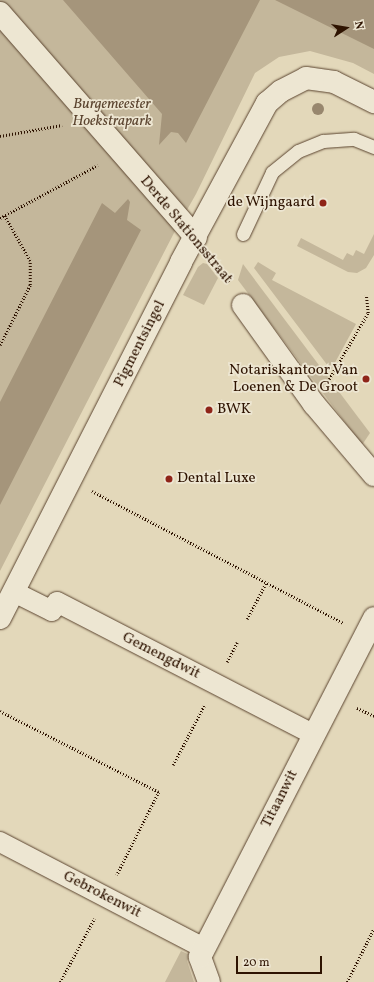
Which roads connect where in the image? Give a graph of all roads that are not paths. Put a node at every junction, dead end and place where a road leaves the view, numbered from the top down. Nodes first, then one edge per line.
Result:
1 (0, 13) edge
2 (374, 102) edge
3 (374, 147) edge
4 (243, 234) dead end
5 (196, 238) junction
6 (243, 305) road end
7 (374, 475) edge
8 (14, 592) junction
9 (0, 618) edge
10 (369, 626) edge
11 (313, 734) junction
12 (0, 842) edge
13 (204, 948) junction
14 (209, 982) edge

1 - 5 street, Derde Stationsstraat
2 - 5 street, Pigmentsingel
3 - 4 lane
5 - 8 street, Pigmentsingel
6 - 7 street
8 - 9 street, Pigmentsingel
8 - 11 street, Gemengdwit
10 - 11 street, Titaanwit
11 - 13 street, Titaanwit
12 - 13 street, Gebrokenwit
13 - 14 street, Titaanwit

